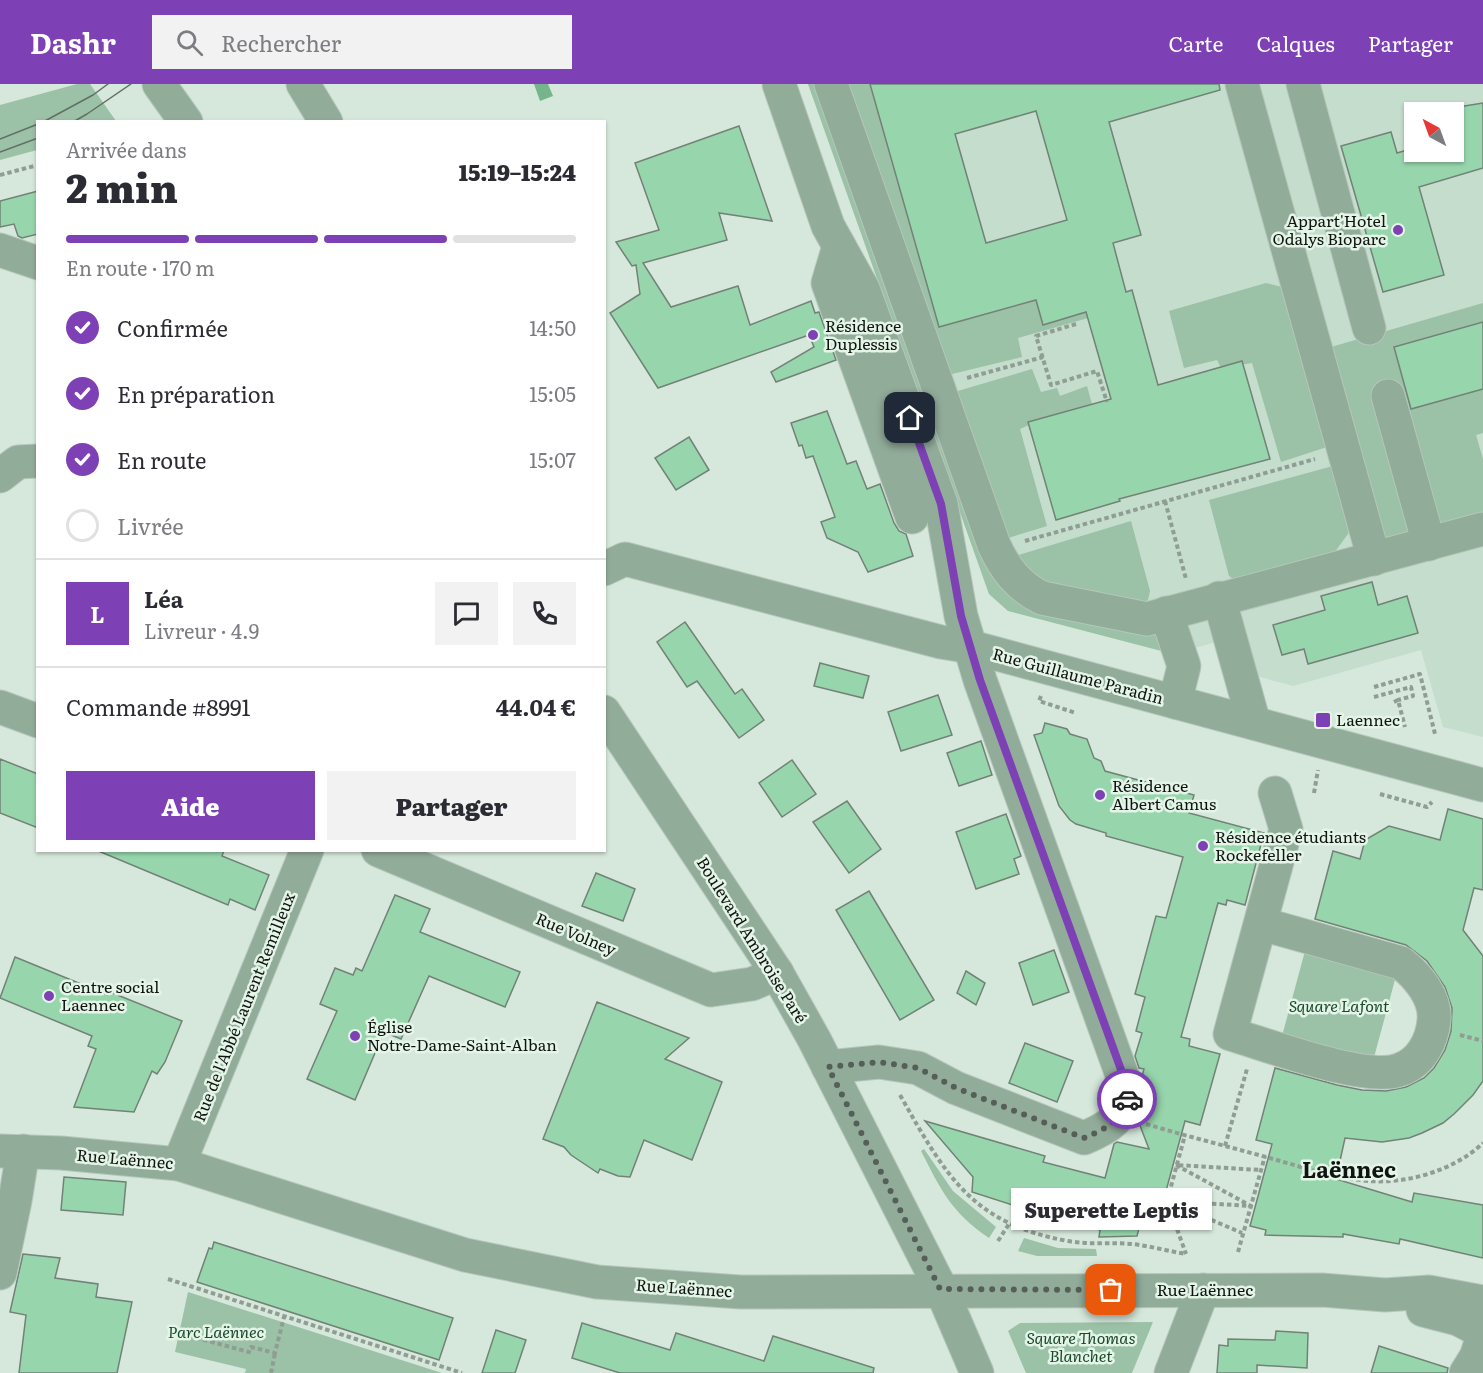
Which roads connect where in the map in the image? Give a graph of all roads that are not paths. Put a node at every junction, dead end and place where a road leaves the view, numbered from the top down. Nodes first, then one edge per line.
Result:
1 (159, 84) edge
2 (303, 84) edge
3 (778, 84) edge
4 (831, 84) edge
5 (1242, 84) edge
6 (1304, 84) edge
7 (185, 120) edge
8 (325, 120) edge
9 (839, 246) junction
10 (0, 250) edge
11 (36, 262) edge
12 (1369, 328) dead end
13 (1388, 396) dead end
14 (36, 461) edge
15 (0, 476) edge
16 (912, 517) dead end
17 (1483, 529) edge
18 (1429, 544) junction
19 (1374, 559) junction
20 (606, 568) edge
21 (1193, 606) junction
22 (971, 647) junction
23 (1175, 702) junction
24 (0, 707) edge
25 (606, 715) edge
26 (36, 720) edge
27 (1254, 723) junction
28 (1483, 785) edge
29 (1275, 792) dead end
30 (306, 852) edge
31 (383, 852) edge
32 (1262, 924) junction
33 (777, 973) junction
34 (828, 1067) junction
35 (11, 1151) edge
36 (179, 1164) junction
37 (0, 1273) edge
38 (940, 1289) junction
39 (1203, 1290) junction
40 (1385, 1295) junction
41 (1480, 1310) edge
42 (1483, 1334) edge
43 (976, 1373) edge
44 (1171, 1373) edge
45 (1466, 1373) edge

1 - 7 street
2 - 8 street
3 - 9 street
4 - 21 street
5 - 19 street
6 - 12 street
9 - 16 street
9 - 22 street
10 - 11 street
13 - 18 street
14 - 15 street
17 - 18 street
18 - 19 street
19 - 21 street
20 - 22 street, Rue Guillaume Paradin
21 - 23 street
21 - 27 street
22 - 23 street, Rue Guillaume Paradin
22 - 34 street
23 - 27 street, Rue Guillaume Paradin
24 - 26 street
25 - 33 street, Boulevard Ambroise Paré
27 - 28 street, Rue Guillaume Paradin
29 - 32 street
30 - 36 street, Rue de l'Abbé Laurent Remilleux
31 - 33 street, Rue Volney
32 - 32 street
33 - 34 street, Boulevard Ambroise Paré
34 - 38 street, Boulevard Ambroise Paré
35 - 36 street, Rue Laënnec
35 - 37 street
36 - 38 street, Rue Laënnec
38 - 39 street, Rue Laënnec
38 - 43 street, Boulevard Ambroise Paré
39 - 40 street, Rue Laënnec
39 - 44 street
40 - 41 street, Rue Laënnec
40 - 42 street, Rue Laënnec
42 - 45 street

